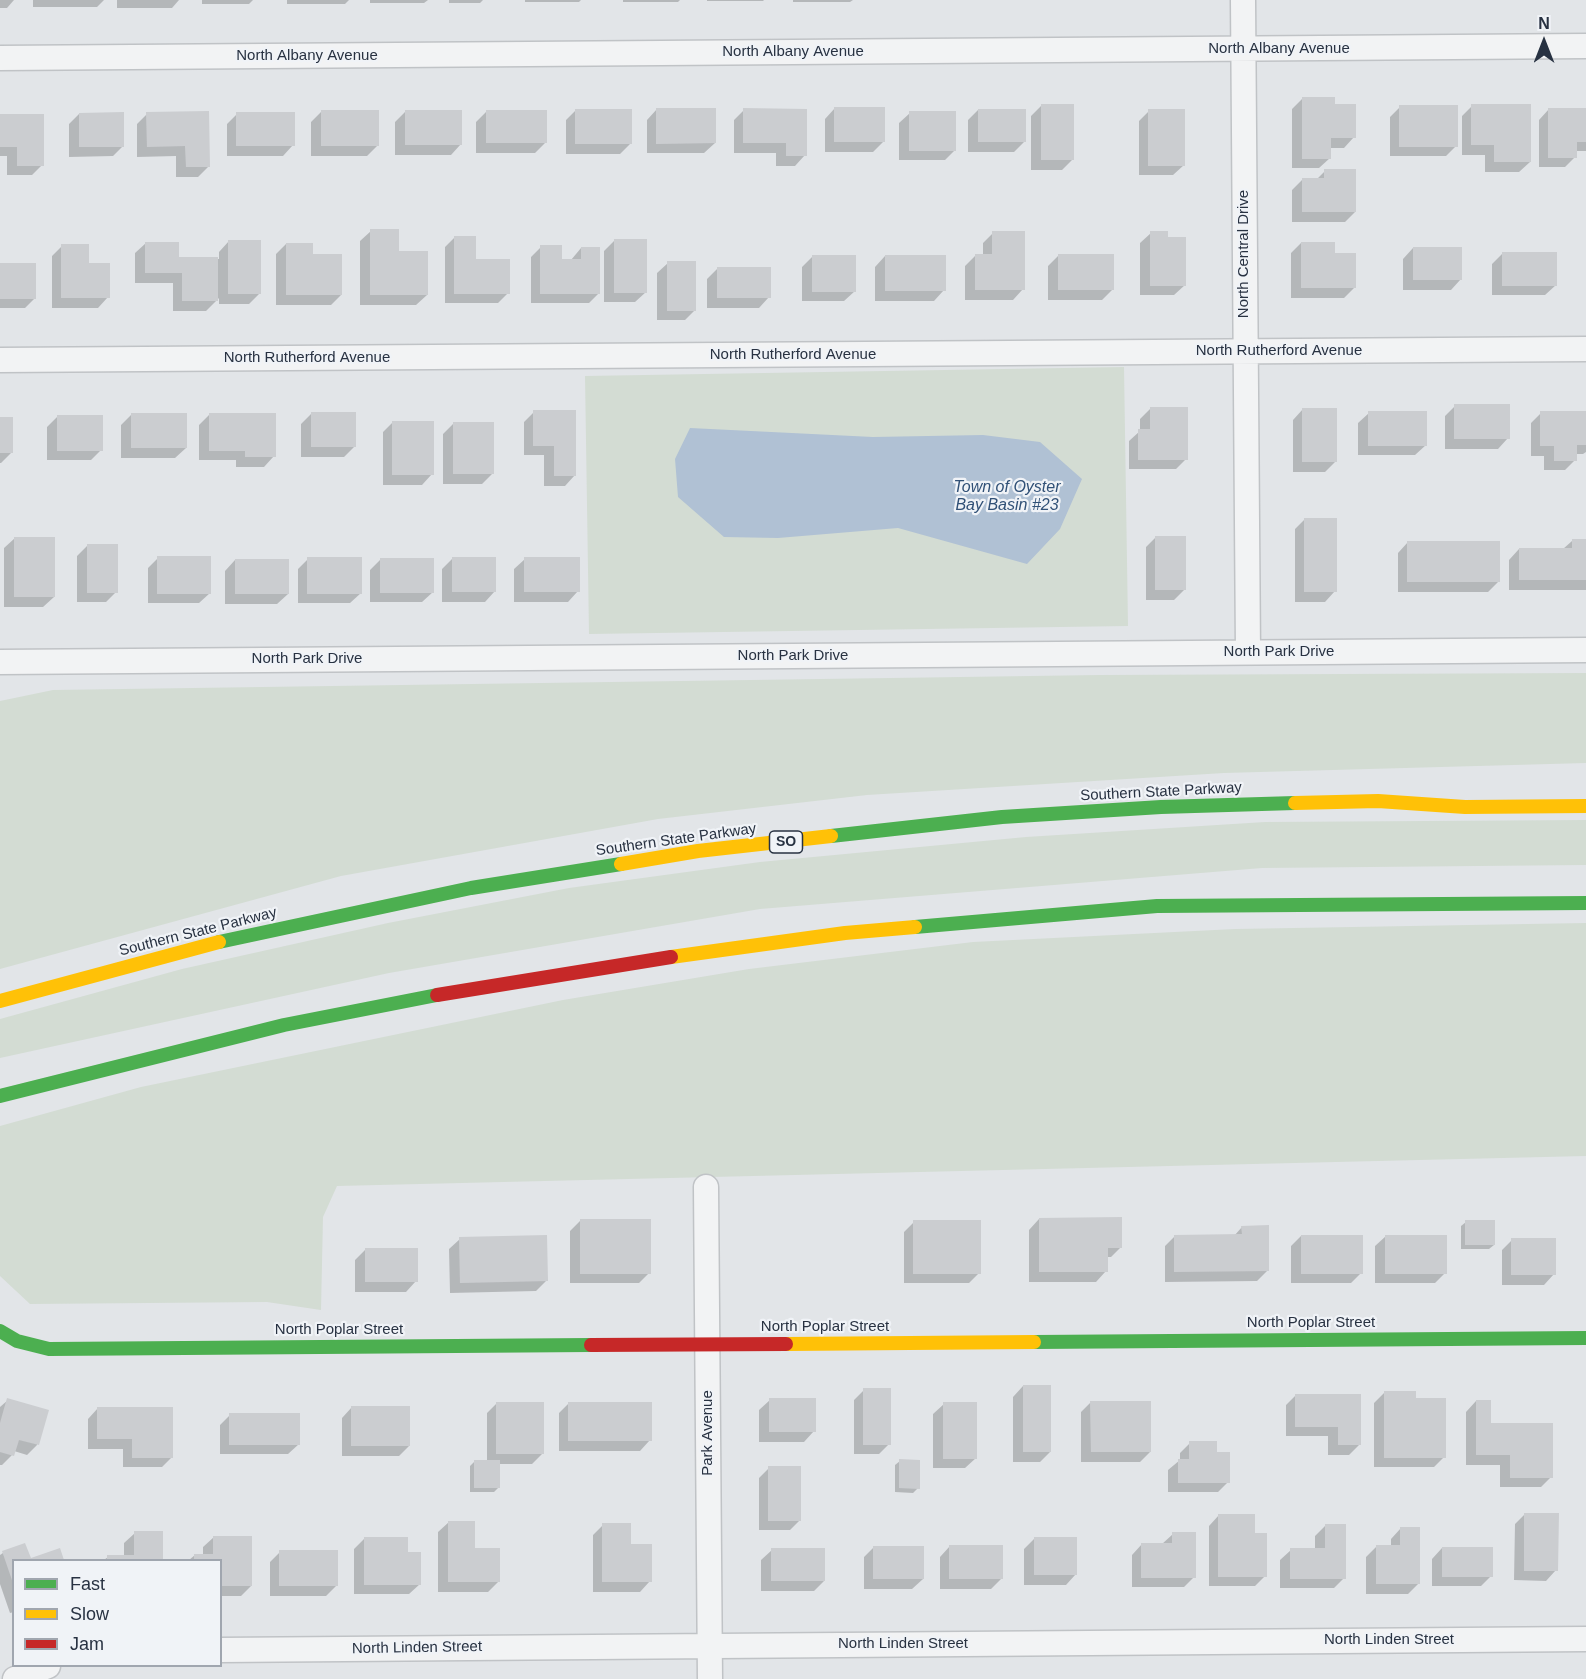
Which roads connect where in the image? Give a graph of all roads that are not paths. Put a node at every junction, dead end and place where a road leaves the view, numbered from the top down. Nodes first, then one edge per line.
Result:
1 (1243, 0) edge
2 (1586, 46) edge
3 (1243, 49) junction
4 (0, 58) edge
5 (1586, 349) edge
6 (1245, 352) junction
7 (0, 360) edge
8 (1586, 650) edge
9 (1248, 652) junction
10 (0, 662) edge
11 (1586, 806) edge
12 (1586, 903) edge
13 (0, 1001) edge
14 (0, 1096) edge
15 (706, 1187) dead end
16 (0, 1331) edge
17 (1586, 1338) edge
18 (708, 1344) junction
19 (1586, 1639) edge
20 (710, 1645) junction
21 (222, 1650) edge
22 (43, 1667) edge
23 (15, 1679) edge
24 (710, 1679) edge

1 - 3 street, North Central Drive
2 - 3 street, North Albany Avenue
3 - 4 street, North Albany Avenue
3 - 6 street, North Central Drive
5 - 6 street, North Rutherford Avenue
6 - 7 street, North Rutherford Avenue
6 - 9 street, North Central Drive
8 - 9 street, North Park Drive
9 - 10 street, North Park Drive
11 - 13 main road, Southern State Parkway / SO
12 - 14 main road
15 - 18 street, Park Avenue
16 - 18 main road, North Poplar Street
17 - 18 main road, North Poplar Street
18 - 20 street, Park Avenue
19 - 20 street, North Linden Street
20 - 21 street, North Linden Street
20 - 24 street, Park Avenue
22 - 23 street

